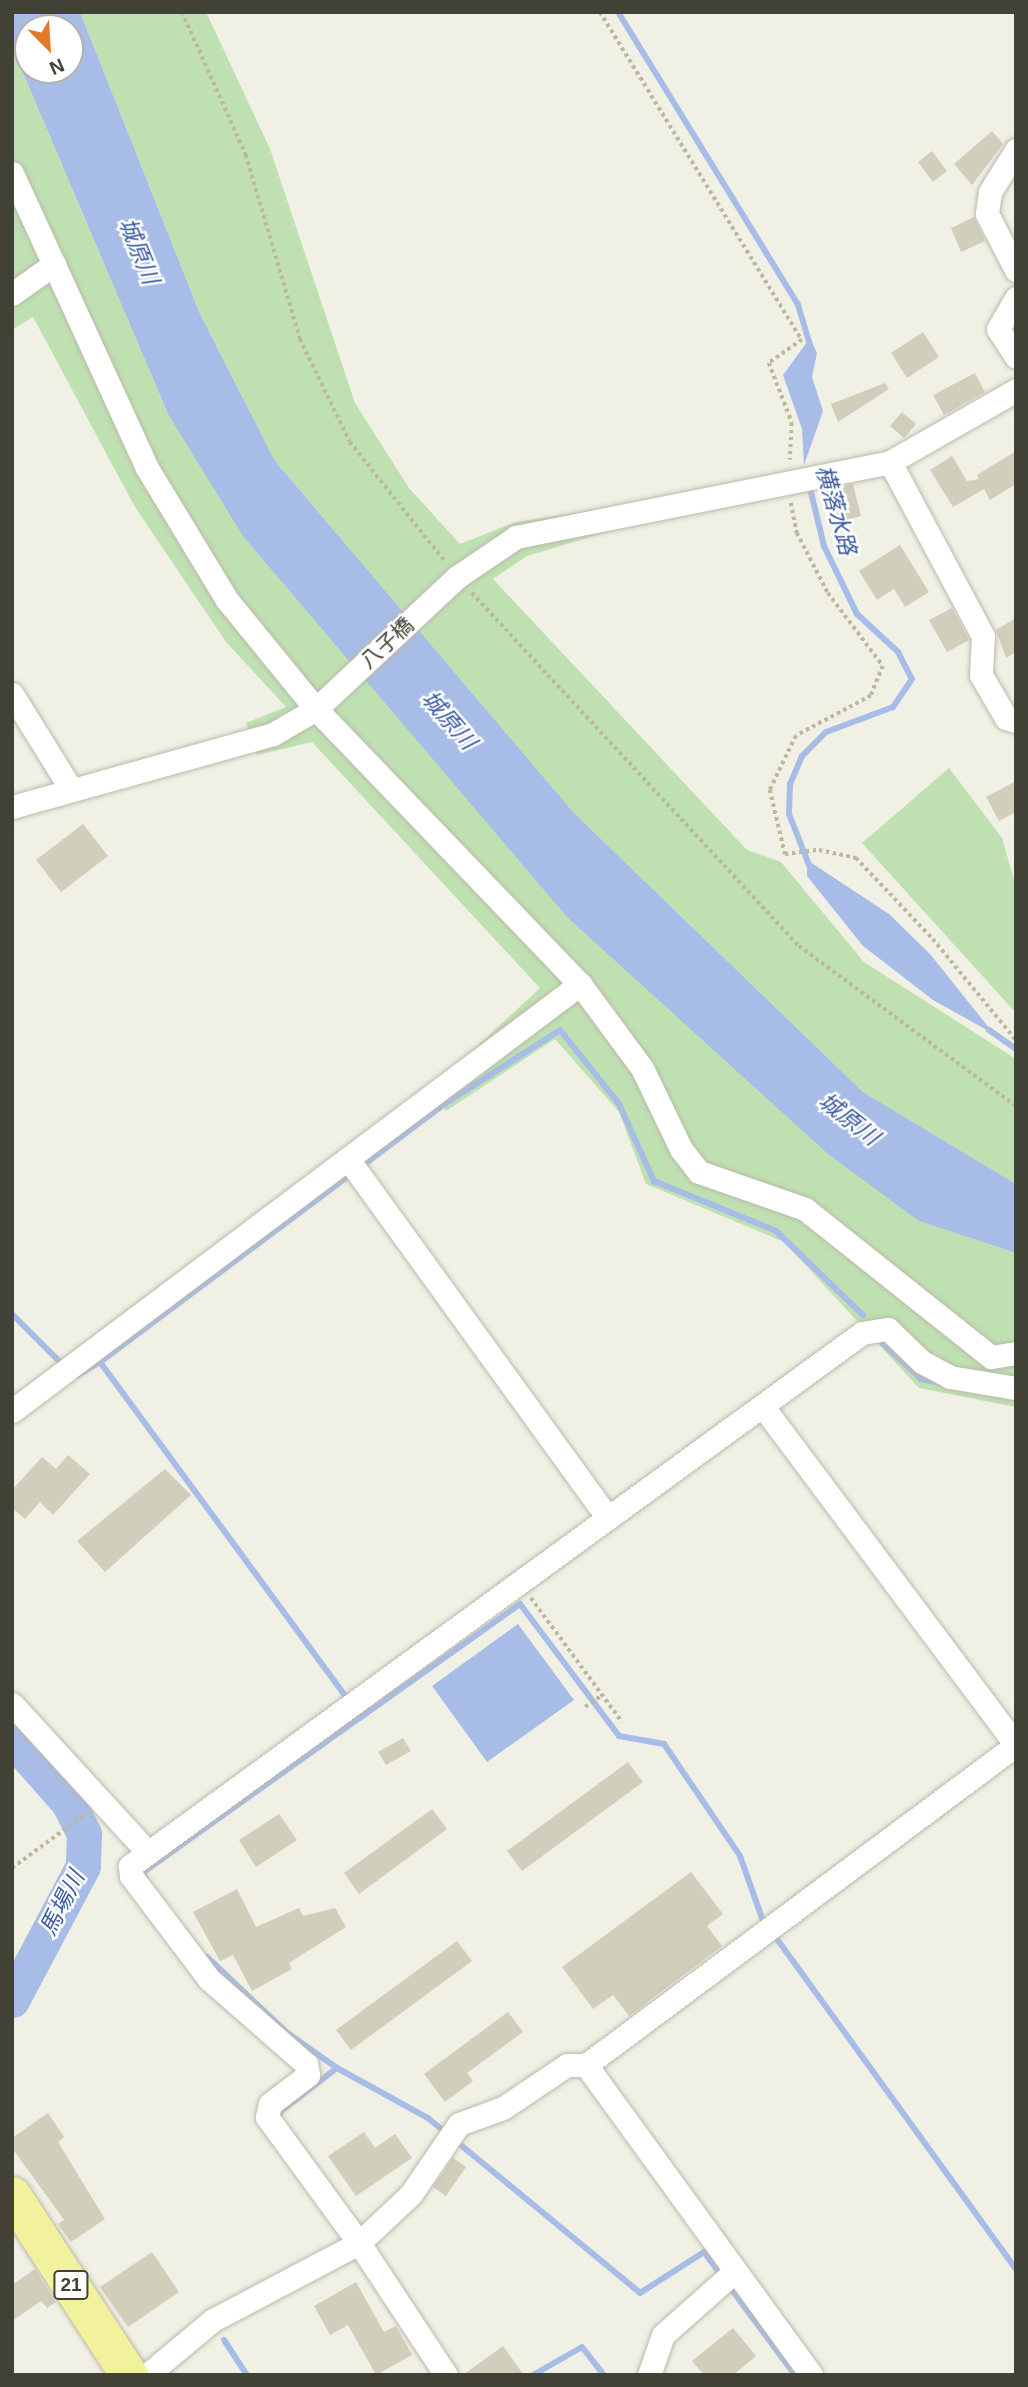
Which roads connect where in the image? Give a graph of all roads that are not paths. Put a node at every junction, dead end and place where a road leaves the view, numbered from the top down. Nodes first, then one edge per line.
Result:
1 (1016, 150) edge
2 (12, 173) edge
3 (54, 264) junction
4 (1016, 270) edge
5 (12, 294) edge
6 (1016, 298) edge
7 (1016, 357) edge
8 (1016, 390) edge
9 (890, 462) junction
10 (12, 695) edge
11 (316, 709) junction
12 (1016, 721) edge
13 (71, 789) junction
14 (12, 807) edge
15 (580, 984) junction
16 (348, 1159) junction
17 (1016, 1353) edge
18 (991, 1357) junction
19 (1006, 1385) edge
20 (764, 1408) junction
21 (12, 1411) edge
22 (608, 1518) junction
23 (12, 1704) edge
24 (1016, 1745) edge
25 (146, 1850) junction
26 (586, 2065) junction
27 (12, 2195) edge
28 (359, 2243) junction
29 (734, 2271) junction
30 (129, 2375) edge
31 (147, 2375) edge
32 (446, 2375) edge
33 (649, 2375) edge
34 (811, 2375) edge

1 - 4 street
2 - 3 street
3 - 5 street
3 - 11 street
6 - 7 street
8 - 9 street, 八子橋
9 - 11 street, 八子橋
9 - 12 street
10 - 13 street
11 - 13 street, 八子橋
11 - 15 street
13 - 14 street, 八子橋
15 - 16 street
15 - 18 street
16 - 21 street
16 - 22 street
17 - 18 street
18 - 19 street
19 - 20 street
20 - 22 street
20 - 24 street
22 - 25 street
23 - 25 street
24 - 26 street
25 - 28 street
26 - 28 street
26 - 29 street
27 - 30 main road, 21
28 - 31 street
28 - 32 street
29 - 33 street
29 - 34 street

